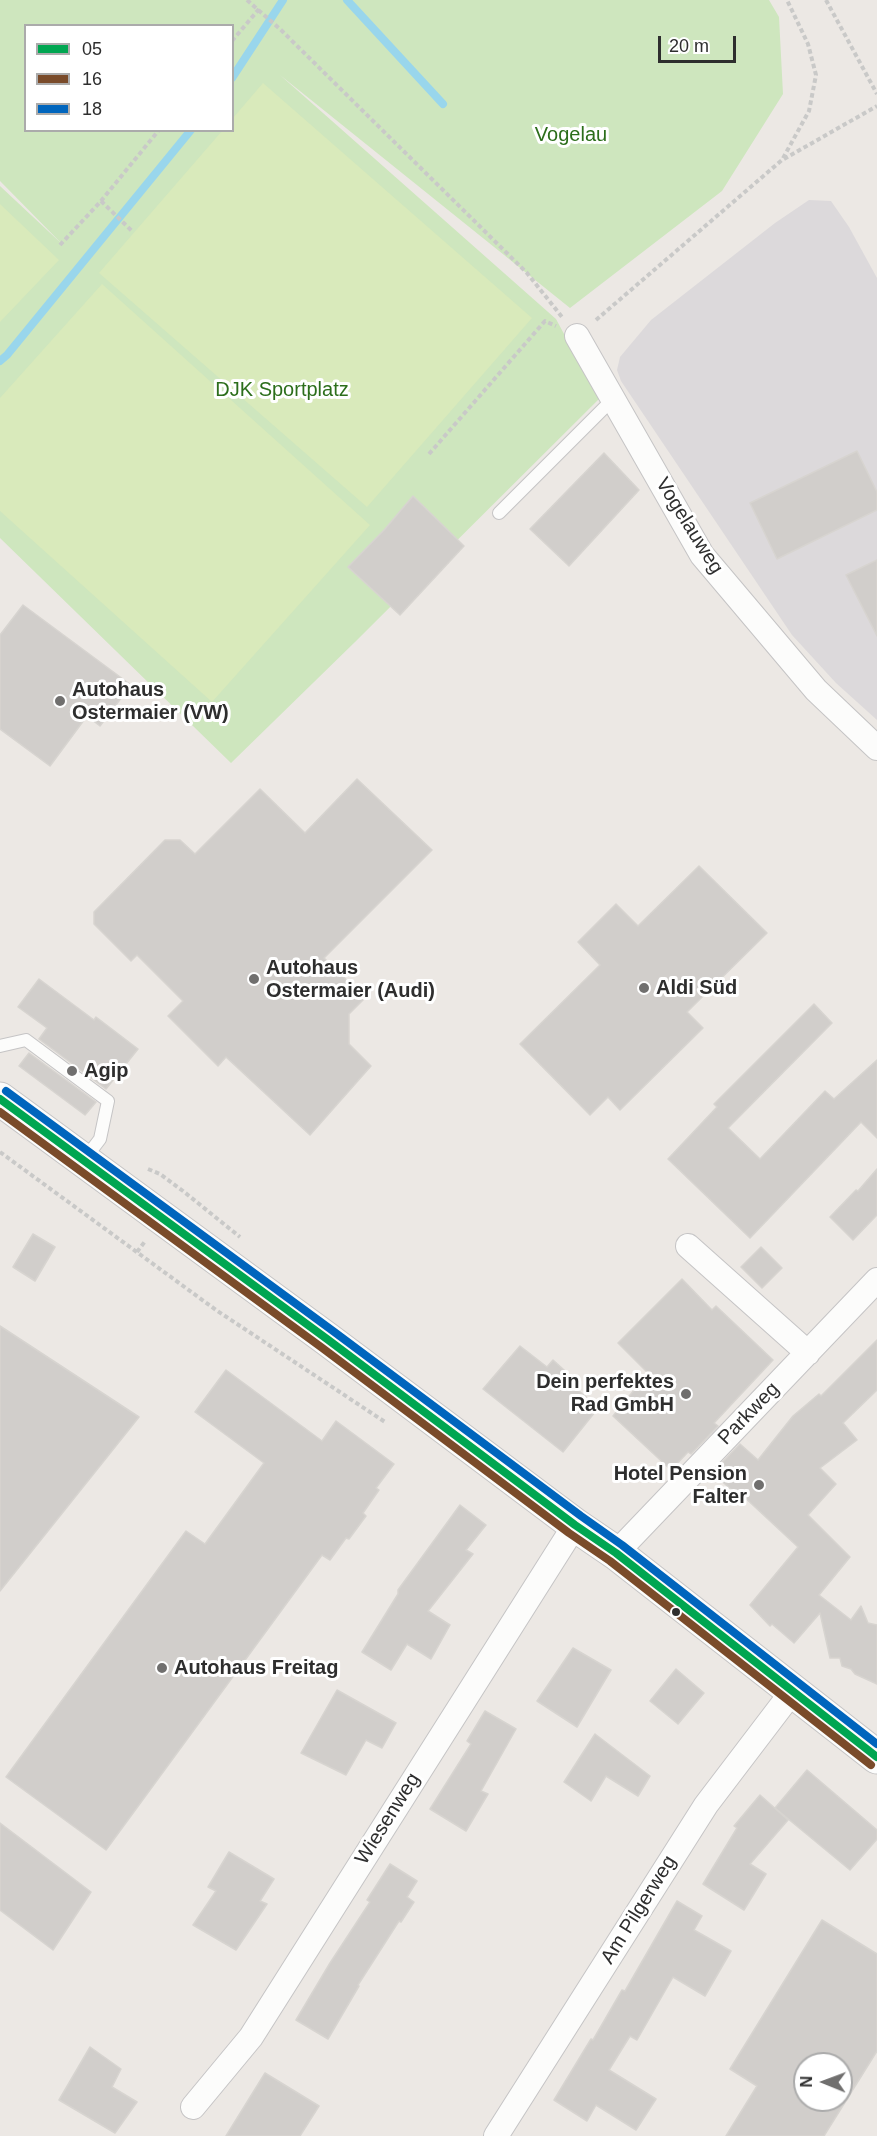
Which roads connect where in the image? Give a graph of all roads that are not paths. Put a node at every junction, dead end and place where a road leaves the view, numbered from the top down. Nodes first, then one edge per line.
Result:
1 (577, 336) road end
2 (613, 399) junction
3 (499, 513) dead end
4 (877, 748) edge
5 (0, 1046) edge
6 (0, 1099) edge
7 (83, 1161) junction
8 (688, 1246) dead end
9 (877, 1280) edge
10 (808, 1353) junction
11 (575, 1525) junction
12 (616, 1553) junction
13 (792, 1692) junction
14 (877, 1757) edge
15 (193, 2107) dead end
16 (496, 2136) edge

1 - 2 street, Vogelauweg
2 - 3 lane
2 - 4 street, Vogelauweg
5 - 7 lane
6 - 7 main road
7 - 11 main road
8 - 10 street
9 - 10 street, Parkweg
10 - 12 street, Parkweg
11 - 12 main road
11 - 15 street, Wiesenweg
12 - 13 main road
13 - 14 main road
13 - 16 street, Am Pilgerweg

